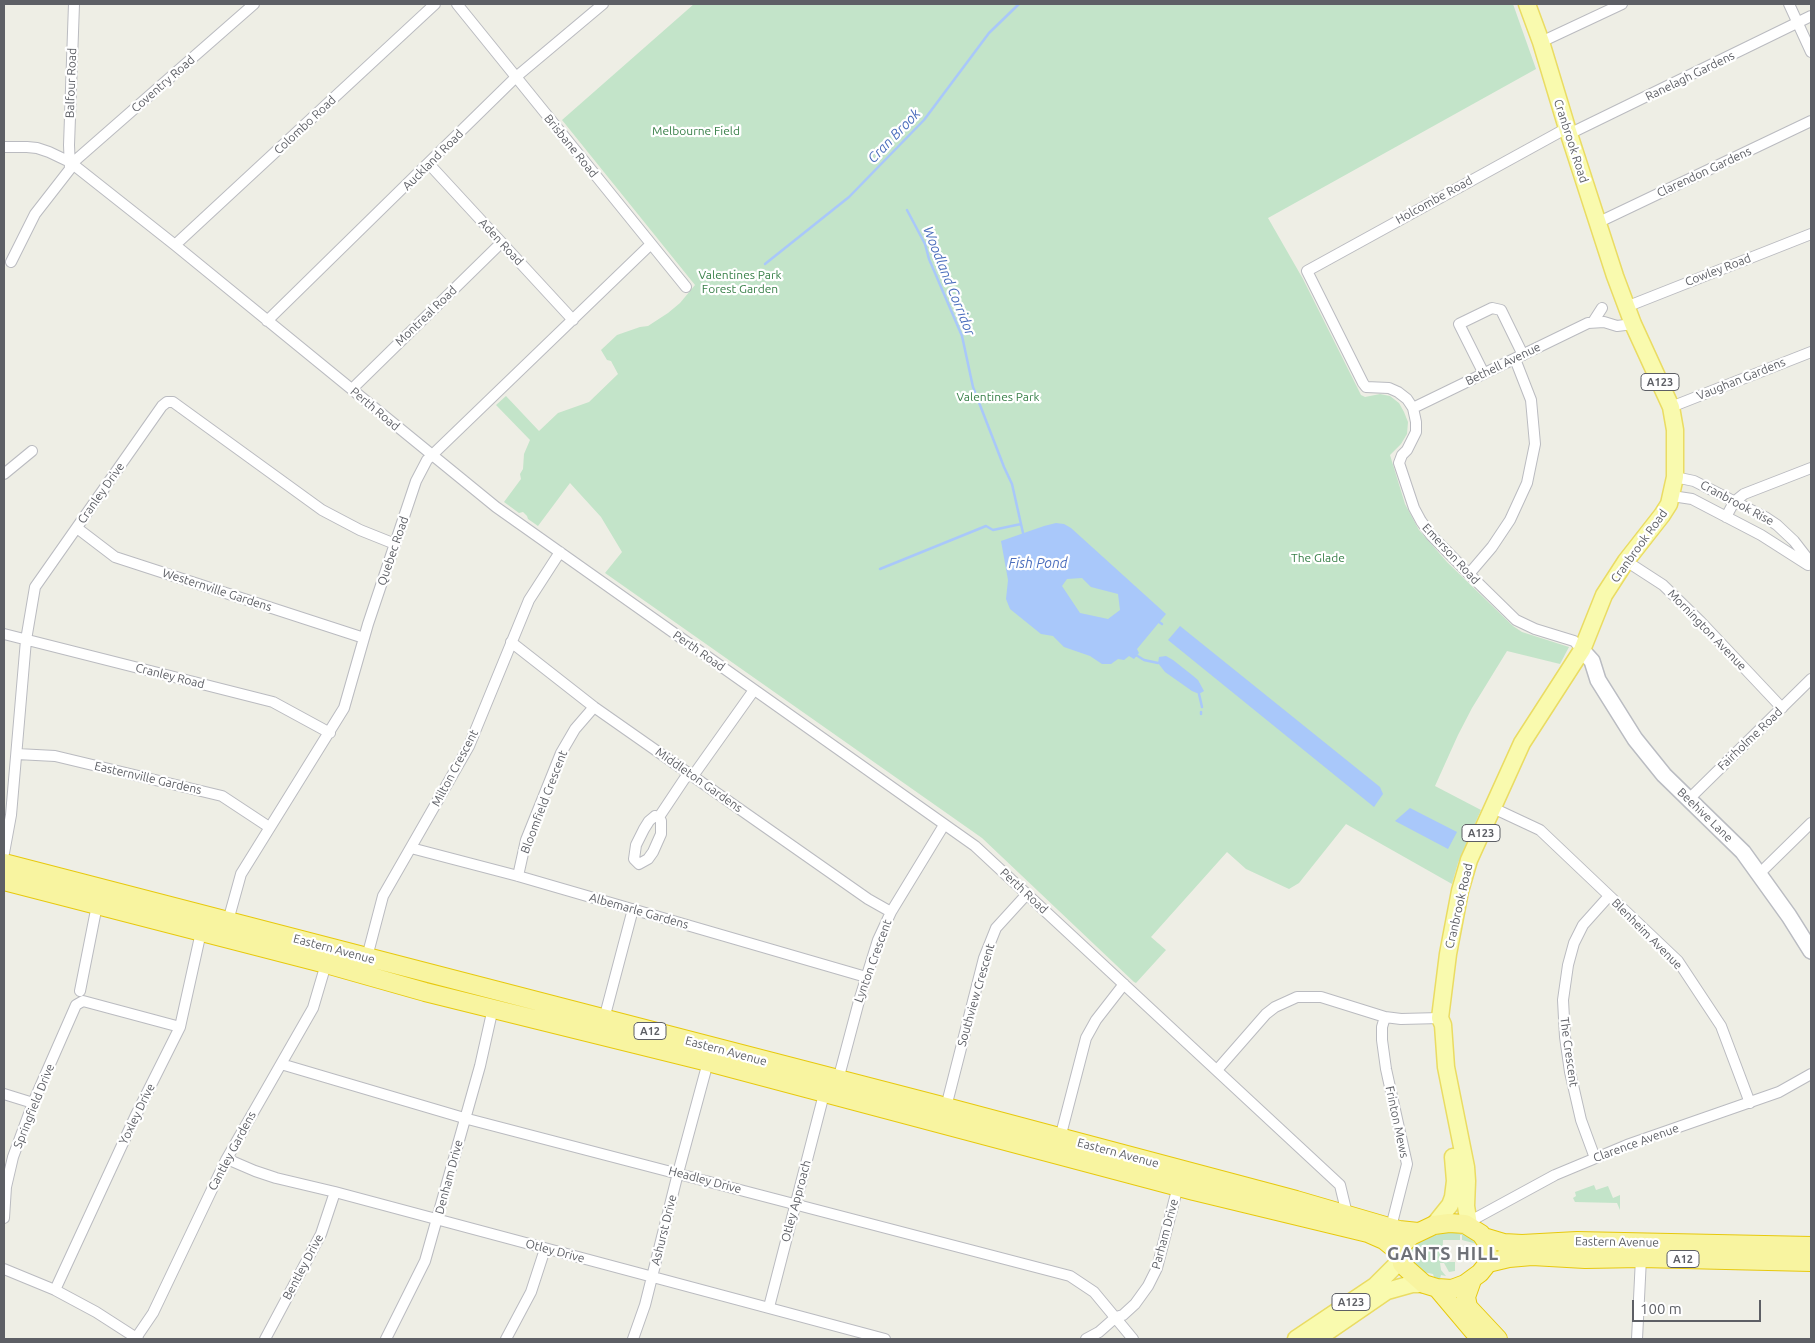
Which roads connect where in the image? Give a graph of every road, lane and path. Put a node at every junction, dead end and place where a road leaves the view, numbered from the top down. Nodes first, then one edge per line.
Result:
1 (74, 4) edge
2 (254, 4) edge
3 (435, 4) edge
4 (457, 4) edge
5 (603, 4) edge
6 (1527, 4) edge
7 (1622, 4) edge
8 (1789, 4) edge
9 (1811, 16) edge
10 (1798, 24) junction
11 (1541, 42) junction
12 (1811, 52) edge
13 (516, 77) junction
14 (1811, 121) edge
15 (1568, 131) junction
16 (4, 147) edge
17 (70, 162) junction
18 (429, 164) junction
19 (1597, 223) junction
20 (1811, 234) edge
21 (501, 243) junction
22 (651, 244) junction
23 (175, 246) junction
24 (10, 262) dead end
25 (686, 287) dead end
26 (1626, 307) junction
27 (1602, 308) dead end
28 (573, 320) junction
29 (267, 321) junction
30 (1593, 322) junction
31 (1633, 324) junction
32 (1811, 352) edge
33 (1519, 357) junction
34 (1484, 374) junction
35 (352, 389) junction
36 (1672, 407) junction
37 (1413, 408) junction
38 (32, 451) dead end
39 (432, 456) junction
40 (1811, 468) edge
41 (4, 474) edge
42 (1675, 477) junction
43 (1672, 496) junction
44 (1734, 502) junction
45 (1726, 517) junction
46 (77, 528) junction
47 (395, 544) junction
48 (560, 552) junction
49 (1626, 561) junction
50 (1811, 565) edge
51 (1469, 574) junction
52 (4, 634) edge
53 (364, 638) junction
54 (26, 640) junction
55 (511, 642) junction
56 (1582, 650) junction
57 (1572, 667) junction
58 (1811, 679) edge
59 (1598, 680) junction
60 (754, 690) junction
61 (594, 707) junction
62 (1782, 708) junction
63 (330, 733) junction
64 (17, 754) junction
65 (690, 775) junction
66 (1688, 800) junction
67 (1493, 808) junction
68 (659, 817) dead end
69 (1811, 823) edge
70 (944, 825) junction
71 (269, 828) junction
72 (411, 848) junction
73 (4, 853) edge
74 (4, 863) edge
75 (1759, 874) junction
76 (518, 876) junction
77 (4, 880) edge
78 (1027, 894) junction
79 (1609, 896) junction
80 (97, 905) junction
81 (633, 909) junction
82 (891, 912) junction
83 (228, 921) junction
84 (201, 932) junction
85 (1811, 951) edge
86 (367, 957) junction
87 (326, 964) junction
88 (866, 977) junction
89 (1124, 984) junction
90 (81, 996) junction
91 (493, 1008) junction
92 (1386, 1017) junction
93 (1440, 1018) junction
94 (604, 1019) junction
95 (180, 1027) junction
96 (708, 1062) junction
97 (281, 1064) junction
98 (1217, 1070) junction
99 (1811, 1074) edge
100 (838, 1080) junction
101 (4, 1094) edge
102 (824, 1094) junction
103 (33, 1103) junction
104 (1750, 1103) junction
105 (946, 1107) junction
106 (464, 1118) junction
107 (1060, 1138) junction
108 (1595, 1158) junction
109 (227, 1159) junction
110 (678, 1173) junction
111 (1178, 1186) junction
112 (335, 1192) junction
113 (796, 1204) junction
114 (1347, 1214) junction
115 (4, 1218) edge
116 (438, 1220) junction
117 (1468, 1224) junction
118 (1434, 1225) junction
119 (1391, 1227) junction
120 (1418, 1232) junction
121 (1484, 1237) junction
122 (1811, 1246) edge
123 (546, 1249) junction
124 (1400, 1256) junction
125 (1641, 1258) junction
126 (1811, 1262) edge
127 (1488, 1263) junction
128 (4, 1269) edge
129 (652, 1278) junction
130 (1472, 1280) junction
131 (1430, 1286) junction
132 (55, 1290) junction
133 (769, 1307) junction
134 (1116, 1318) junction
135 (137, 1339) edge
136 (264, 1339) edge
137 (386, 1339) edge
138 (506, 1339) edge
139 (633, 1339) edge
140 (885, 1339) edge
141 (1086, 1339) edge
142 (1133, 1339) edge
143 (1296, 1339) edge
144 (1317, 1339) edge
145 (1480, 1339) edge
146 (1498, 1339) edge
147 (1637, 1339) edge

1 - 17 street, Balfour Road
2 - 17 street, Coventry Road
3 - 23 street, Colombo Road
4 - 13 street, Brisbane Road
5 - 13 street, Auckland Road
6 - 11 main road, Cranbrook Road / A123
7 - 11 street
8 - 10 street
9 - 10 street, Ranelagh Gardens
10 - 12 street
10 - 15 street, Ranelagh Gardens
11 - 15 main road, Cranbrook Road / A123
13 - 18 street, Auckland Road
13 - 22 street, Brisbane Road
14 - 19 street, Clarendon Gardens
15 - 19 main road, Cranbrook Road / A123
15 - 37 street, Holcombe Road
16 - 17 street, Perth Road
17 - 23 street, Perth Road
17 - 24 street
18 - 21 street, Aden Road
18 - 29 street, Auckland Road
19 - 26 main road, Cranbrook Road / A123
20 - 26 street, Cowley Road
21 - 28 street, Aden Road
21 - 35 street, Montreal Road
22 - 25 street, Brisbane Road
22 - 28 street, Quebec Road
23 - 29 street, Perth Road
26 - 31 main road, Cranbrook Road / A123
27 - 30 street
28 - 39 street, Quebec Road
29 - 35 street, Perth Road
30 - 31 street
30 - 33 street, Bethell Avenue
31 - 36 main road, Cranbrook Road / A123
32 - 36 street, Vaughan Gardens
33 - 34 street, Bethell Avenue
33 - 34 street
33 - 51 street
34 - 37 street, Bethell Avenue
35 - 39 street, Perth Road
36 - 42 main road, Cranbrook Road / A123
37 - 51 street, Emerson Road
38 - 41 street
39 - 47 street, Quebec Road
39 - 48 street, Perth Road
40 - 44 street
42 - 43 main road, Cranbrook Road / A123
42 - 44 street, Cranbrook Rise
43 - 45 street, Cranbrook Rise
43 - 49 main road, Cranbrook Road / A123
44 - 45 street
44 - 50 street, Cranbrook Rise
45 - 50 street, Cranbrook Rise
46 - 47 street, Cranley Drive
46 - 53 street, Westernville Gardens
46 - 54 street, Cranley Drive
47 - 53 street, Quebec Road
48 - 55 street, Milton Crescent
48 - 60 street, Perth Road
49 - 56 main road, Cranbrook Road / A123
49 - 62 street, Mornington Avenue
51 - 56 street, Emerson Road
52 - 54 street, Cranley Road
53 - 63 street, Quebec Road
54 - 63 street, Cranley Road
54 - 64 street, Cranley Drive
55 - 61 street, Middleton Gardens
55 - 72 street, Milton Crescent
56 - 57 main road, Cranbrook Road / A123
56 - 59 main road, Beehive Lane
57 - 59 main road
57 - 67 main road, Cranbrook Road / A123
58 - 62 street, Fairholme Road
59 - 66 main road, Beehive Lane
60 - 65 street
60 - 70 street, Perth Road
61 - 65 street, Middleton Gardens
61 - 76 street, Bloomfield Crescent
62 - 66 street, Fairholme Road
63 - 71 street, Quebec Road
64 - 71 street, Easternville Gardens
64 - 73 street, Cranley Drive
65 - 68 street
65 - 82 street, Middleton Gardens
66 - 75 main road, Beehive Lane
67 - 79 street, Blenheim Avenue
67 - 93 main road, Cranbrook Road / A123
69 - 75 street
70 - 78 street, Perth Road
70 - 82 street, Lynton Crescent
71 - 83 street, Quebec Road
72 - 76 street, Albemarle Gardens
72 - 86 street, Milton Crescent
74 - 83 highway, Eastern Avenue / A12
75 - 85 main road, Beehive Lane
76 - 81 street, Albemarle Gardens
77 - 80 highway, Eastern Avenue / A12
78 - 89 street, Perth Road
78 - 105 street, Southview Crescent
79 - 104 street, Blenheim Avenue
79 - 108 street, The Crescent
80 - 84 highway, Eastern Avenue / A12
80 - 90 street, Springfield Drive
81 - 88 street, Albemarle Gardens
81 - 94 street
82 - 88 street, Lynton Crescent
83 - 86 highway, Eastern Avenue / A12
84 - 87 highway, Eastern Avenue / A12
84 - 95 street, Yoxley Drive
86 - 94 highway, Eastern Avenue / A12
87 - 91 highway, Eastern Avenue / A12
87 - 97 street, Cantley Gardens
88 - 100 street, Lynton Crescent
89 - 98 street, Perth Road
89 - 107 street
90 - 95 street
90 - 103 street, Springfield Drive
91 - 96 highway, Eastern Avenue / A12
91 - 106 street, Denham Drive
92 - 93 street
92 - 98 street
92 - 119 street, Frinton Mews
93 - 117 main road, Cranbrook Road / A123
93 - 118 main road, Cranbrook Road / A123
94 - 100 highway, Eastern Avenue / A12
95 - 132 street, Yoxley Drive
96 - 102 highway, Eastern Avenue / A12
96 - 110 street, Ashurst Drive
97 - 106 street, Headley Drive
97 - 109 street, Cantley Gardens
98 - 114 street, Perth Road
99 - 104 street, Clarence Avenue
100 - 105 highway, Eastern Avenue / A12
101 - 103 street
102 - 111 highway, Eastern Avenue / A12
102 - 113 street, Otley Approach
103 - 115 street, Springfield Drive
104 - 108 street, Clarence Avenue
105 - 107 highway, Eastern Avenue / A12
106 - 110 street, Headley Drive
106 - 116 street, Denham Drive
107 - 114 highway, Eastern Avenue / A12
108 - 117 street, Clarence Avenue
109 - 112 street, Otley Drive
109 - 135 street, Cantley Gardens
110 - 113 street, Headley Drive
110 - 129 street, Ashurst Drive
111 - 124 highway, Eastern Avenue / A12
111 - 134 street, Parham Drive
112 - 116 street, Otley Drive
112 - 136 street, Bentley Drive
113 - 133 street, Otley Approach
113 - 134 street, Headley Drive
114 - 119 highway, Eastern Avenue / A12
116 - 123 street, Otley Drive
116 - 137 street, Denham Drive
117 - 118 highway
117 - 121 highway, A12
118 - 120 highway
119 - 120 highway, Eastern Avenue / A12
120 - 124 highway, A123
121 - 122 highway, Eastern Avenue / A12
121 - 127 highway
123 - 129 street, Otley Drive
123 - 138 street
124 - 131 highway, A12
124 - 143 main road, A123
125 - 126 highway, Eastern Avenue / A12
125 - 127 highway, Eastern Avenue / A12
125 - 147 street
127 - 130 highway
128 - 132 street
129 - 133 street, Otley Drive
129 - 139 street, Ashurst Drive
130 - 131 highway
130 - 146 highway
131 - 144 main road, A123
131 - 145 highway
132 - 135 street
133 - 140 street, Otley Drive
134 - 141 street, Parham Drive
134 - 142 street, Headley Drive

